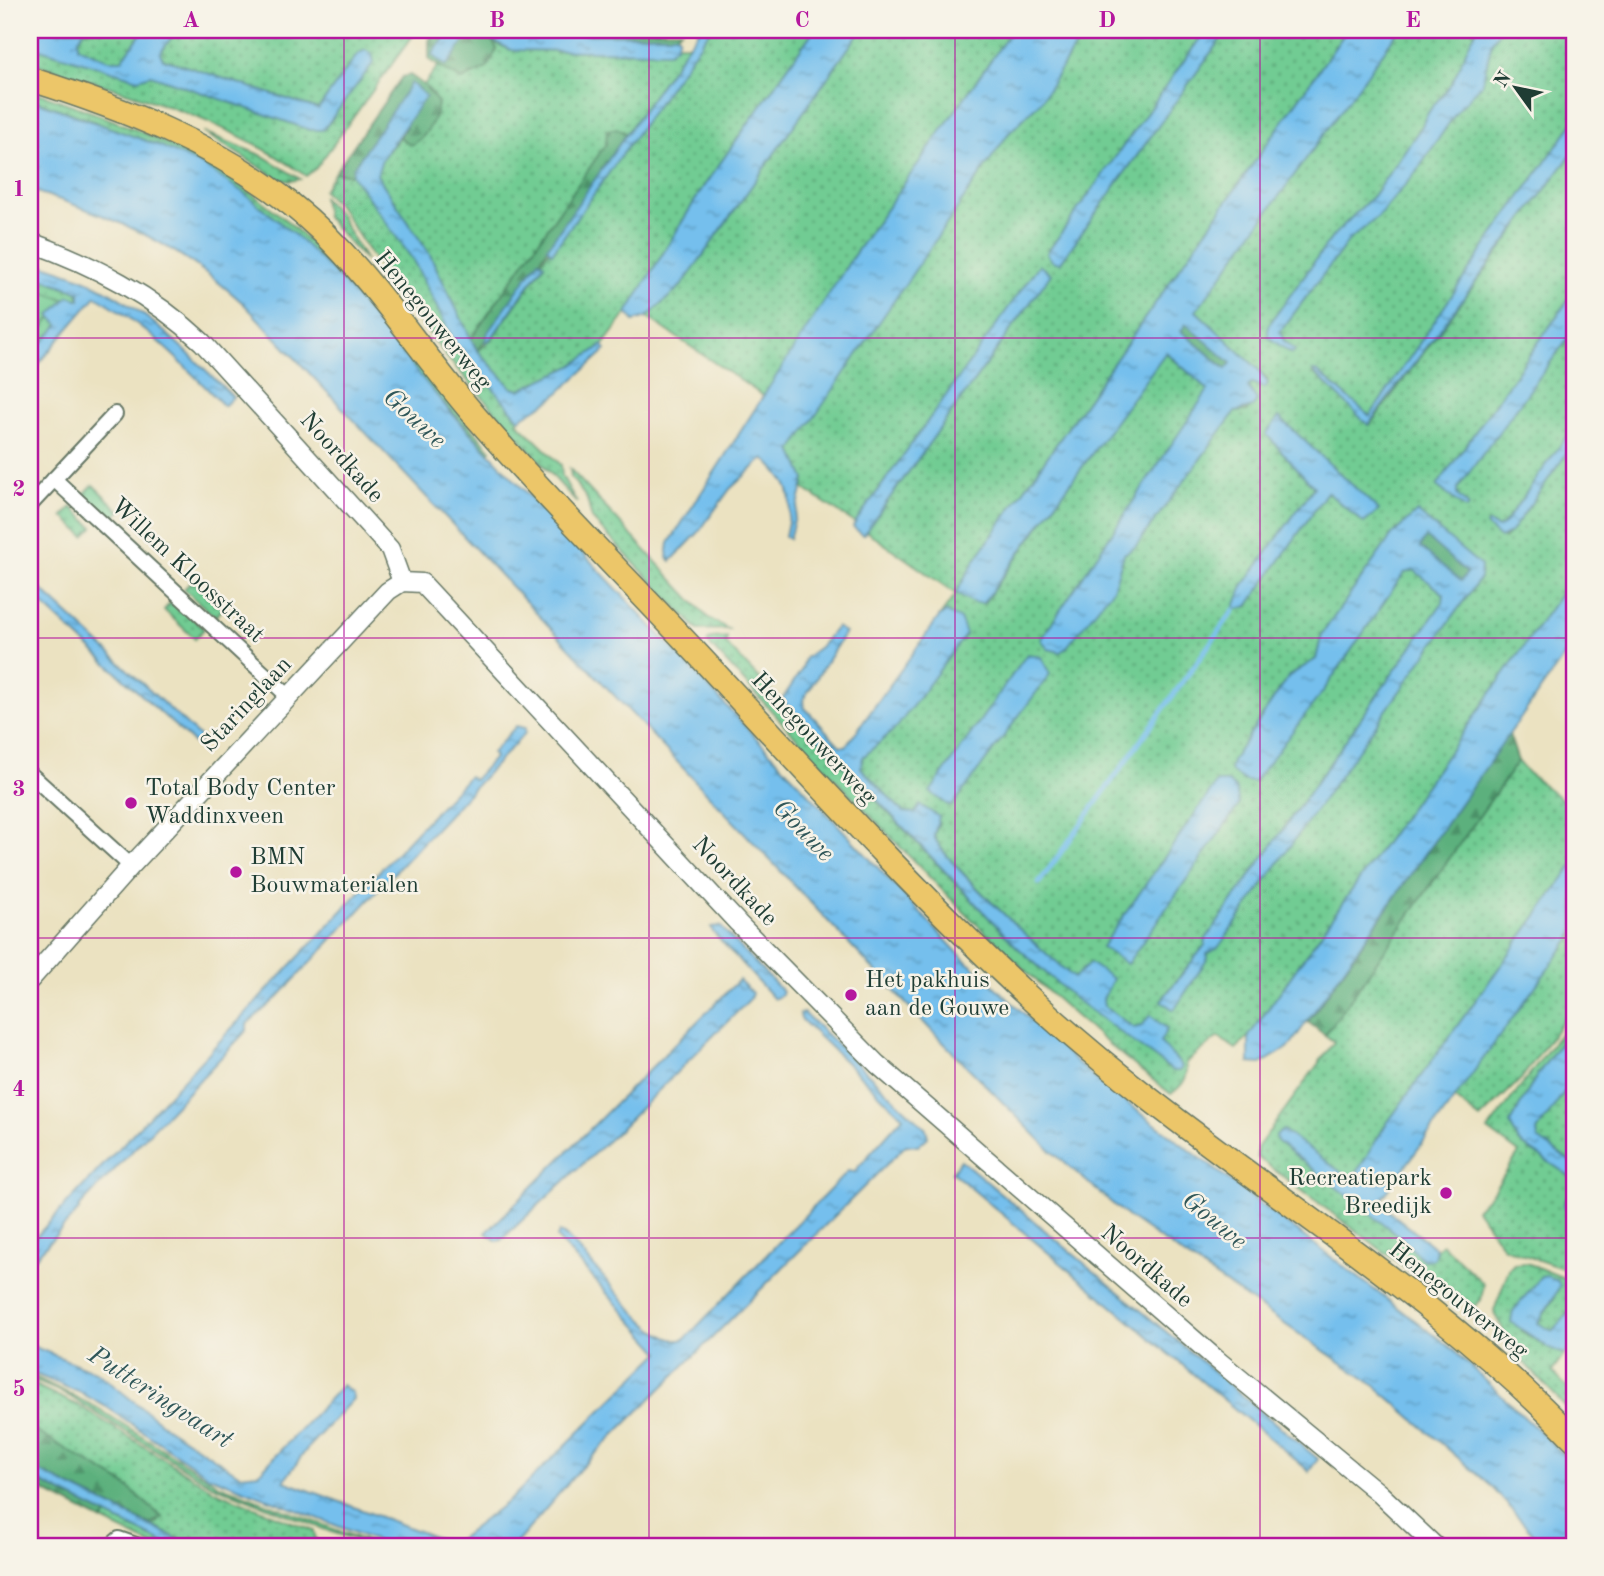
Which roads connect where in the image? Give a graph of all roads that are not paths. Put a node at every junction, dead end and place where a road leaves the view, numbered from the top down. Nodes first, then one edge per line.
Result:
1 (30, 79) edge
2 (30, 242) edge
3 (115, 414) dead end
4 (54, 479) junction
5 (30, 505) edge
6 (402, 582) junction
7 (288, 696) junction
8 (30, 774) edge
9 (131, 866) junction
10 (30, 979) edge
11 (1574, 1439) edge
12 (115, 1543) edge
13 (139, 1546) edge
14 (1435, 1546) edge

1 - 11 main road, Henegouwerweg
2 - 6 street, Noordkade
3 - 4 street
4 - 5 street
4 - 7 street, Willem Kloosstraat
6 - 7 street, Staringlaan
6 - 14 street, Noordkade
7 - 9 street, Staringlaan
8 - 9 street
9 - 10 street, Staringlaan
12 - 13 street

